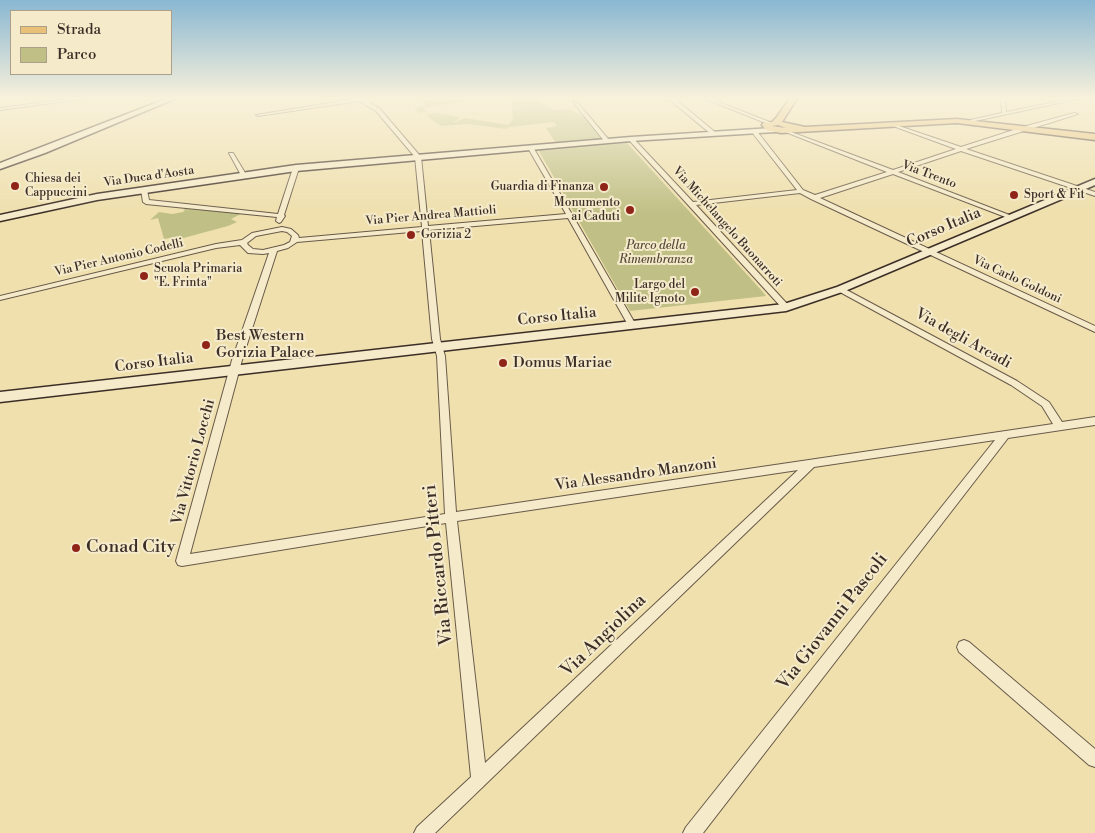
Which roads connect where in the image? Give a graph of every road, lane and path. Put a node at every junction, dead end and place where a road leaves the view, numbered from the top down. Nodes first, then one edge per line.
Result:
1 (80, 136) edge
2 (400, 136) edge
3 (603, 136) edge
4 (674, 136) edge
5 (758, 136) edge
6 (803, 136) edge
7 (924, 136) edge
8 (1001, 136) edge
9 (631, 139) junction
10 (607, 141) junction
11 (531, 148) junction
12 (960, 149) junction
13 (231, 154) dead end
14 (418, 157) junction
15 (1, 165) edge
16 (296, 168) junction
17 (890, 172) junction
18 (244, 176) junction
19 (1095, 182) edge
20 (1078, 188) junction
21 (144, 190) junction
22 (801, 191) junction
23 (1095, 194) edge
24 (813, 198) junction
25 (691, 204) junction
26 (282, 216) junction
27 (568, 216) junction
28 (1010, 217) junction
29 (0, 218) edge
30 (426, 227) junction
31 (275, 229) junction
32 (296, 240) junction
33 (244, 242) junction
34 (273, 251) junction
35 (929, 252) junction
36 (842, 289) junction
37 (0, 298) edge
38 (786, 307) junction
39 (632, 325) junction
40 (1095, 329) edge
41 (439, 347) junction
42 (234, 370) junction
43 (0, 397) edge
44 (1095, 421) edge
45 (1060, 427) junction
46 (1004, 436) junction
47 (810, 465) junction
48 (451, 518) junction
49 (182, 561) joint
50 (964, 647) dead end
51 (1095, 759) edge
52 (479, 780) junction
53 (423, 833) edge
54 (692, 833) edge

1 - 15 main road
2 - 14 street
3 - 10 street
4 - 9 main road, Via Duca d'Aosta
5 - 22 street
6 - 17 street, Via Trento
7 - 12 street
8 - 12 street
9 - 10 main road, Via Duca d'Aosta
9 - 25 street, Via Michelangelo Buonarroti
10 - 11 main road, Via Duca d'Aosta
11 - 14 main road, Via Duca d'Aosta
11 - 27 street
12 - 17 street
12 - 20 street
13 - 18 street
14 - 16 main road, Via Duca d'Aosta
14 - 30 street, Via Riccardo Pitteri
16 - 18 main road, Via Duca d'Aosta
16 - 26 street
17 - 24 street
17 - 28 street, Via Trento
18 - 21 main road, Via Duca d'Aosta
19 - 20 main road, Corso Italia
20 - 23 street
20 - 28 main road, Corso Italia
21 - 26 street
21 - 29 main road, Via Duca d'Aosta
22 - 24 street, Via Carlo Goldoni
22 - 25 street
24 - 35 street, Via Carlo Goldoni
25 - 38 street, Via Michelangelo Buonarroti
26 - 31 street
27 - 30 street, Via Pier Andrea Mattioli
27 - 39 street
28 - 35 main road, Corso Italia
30 - 32 street, Via Pier Andrea Mattioli
30 - 41 street, Via Riccardo Pitteri
31 - 32 street
31 - 33 street, Via Pier Antonio Codelli
32 - 34 street
33 - 34 street
33 - 37 street, Via Pier Antonio Codelli
34 - 42 street, Via Vittorio Locchi
35 - 36 main road, Corso Italia
35 - 40 street, Via Carlo Goldoni
36 - 38 main road, Corso Italia
36 - 45 street, Via degli Arcadi
38 - 39 main road, Corso Italia
39 - 41 main road, Corso Italia
41 - 42 main road, Corso Italia
41 - 48 street, Via Riccardo Pitteri
42 - 43 main road, Corso Italia
42 - 49 street, Via Vittorio Locchi
44 - 45 street, Via Alessandro Manzoni
45 - 46 street, Via Alessandro Manzoni
46 - 47 street, Via Alessandro Manzoni
46 - 54 street, Via Giovanni Pascoli
47 - 48 street, Via Alessandro Manzoni
47 - 52 street, Via Angiolina
48 - 49 street, Via Alessandro Manzoni
48 - 52 street, Via Riccardo Pitteri
50 - 51 street
52 - 53 street, Via Angiolina

